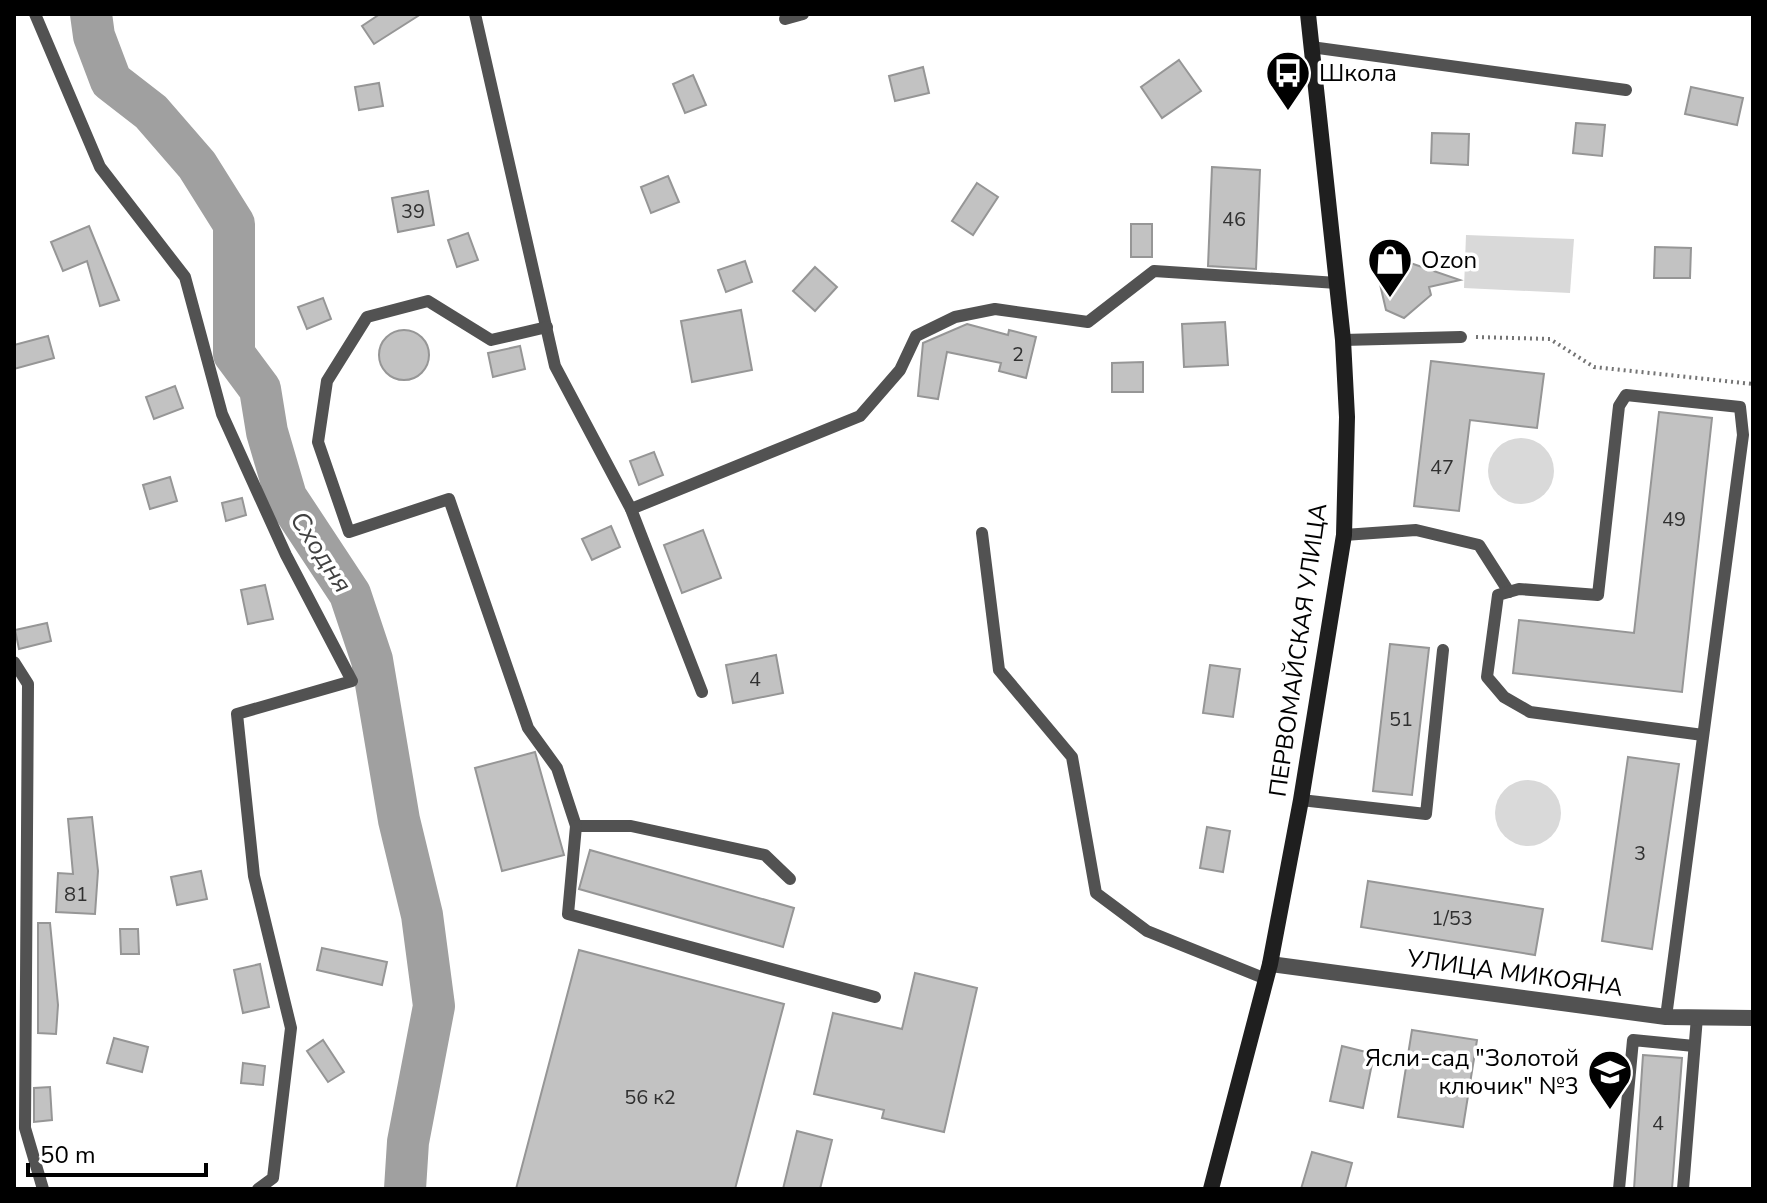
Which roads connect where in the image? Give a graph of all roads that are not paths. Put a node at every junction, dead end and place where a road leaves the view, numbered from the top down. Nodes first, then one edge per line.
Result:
1 (35, 14) edge
2 (475, 14) edge
3 (803, 14) edge
4 (1308, 14) edge
5 (785, 19) dead end
6 (1311, 47) junction
7 (1626, 90) dead end
8 (1337, 283) junction
9 (547, 327) junction
10 (1461, 337) road end
11 (1343, 340) junction
12 (631, 509) junction
13 (982, 533) dead end
14 (1344, 535) junction
15 (1509, 592) junction
16 (1443, 650) dead end
17 (14, 662) edge
18 (702, 692) dead end
19 (1703, 735) junction
20 (1301, 800) junction
21 (576, 826) junction
22 (790, 879) dead end
23 (1268, 971) junction
24 (875, 997) dead end
25 (1666, 1017) junction
26 (1697, 1017) junction
27 (1753, 1018) edge
28 (1694, 1046) junction
29 (43, 1189) edge
30 (258, 1189) edge
31 (1211, 1189) edge
32 (1619, 1189) edge
33 (1683, 1189) edge

1 - 30 lane
2 - 9 lane
3 - 5 lane
4 - 6 main road, ПЕРВОМАЙСКАЯ УЛИЦА
6 - 7 lane
6 - 8 main road, ПЕРВОМАЙСКАЯ УЛИЦА
8 - 11 main road, ПЕРВОМАЙСКАЯ УЛИЦА
8 - 12 lane
9 - 12 lane
9 - 21 lane
10 - 11 lane
11 - 14 main road, ПЕРВОМАЙСКАЯ УЛИЦА
12 - 18 lane
13 - 23 lane
14 - 15 lane
14 - 20 main road, ПЕРВОМАЙСКАЯ УЛИЦА
15 - 19 lane
15 - 19 lane
16 - 20 lane
17 - 29 lane
19 - 25 lane
20 - 23 main road, ПЕРВОМАЙСКАЯ УЛИЦА
21 - 22 lane
21 - 24 lane
23 - 25 street, УЛИЦА МИКОЯНА
23 - 31 main road, ПЕРВОМАЙСКАЯ УЛИЦА
25 - 26 street, УЛИЦА МИКОЯНА
26 - 27 street, УЛИЦА МИКОЯНА
26 - 28 lane
28 - 32 lane
28 - 33 lane

